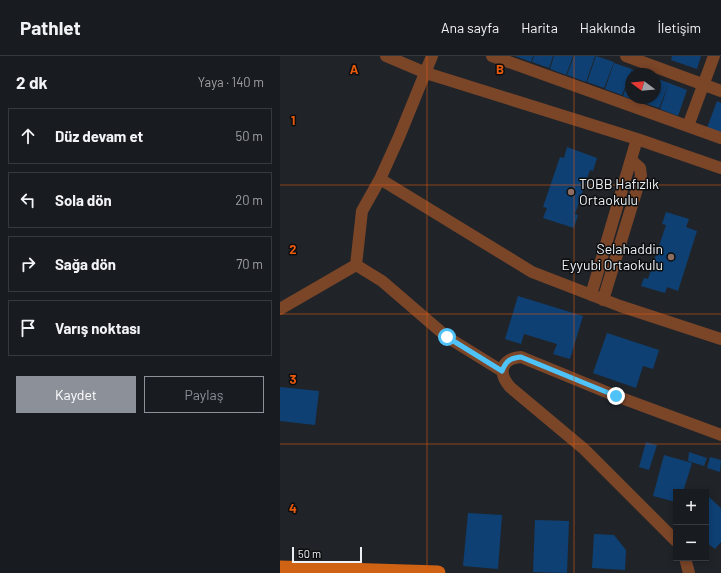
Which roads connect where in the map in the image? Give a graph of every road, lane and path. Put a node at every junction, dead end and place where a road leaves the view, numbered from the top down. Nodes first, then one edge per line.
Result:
1 (386, 56) edge
2 (432, 56) edge
3 (492, 56) edge
4 (626, 56) edge
5 (714, 56) edge
6 (656, 61) edge
7 (426, 73) junction
8 (703, 85) junction
9 (721, 91) edge
10 (688, 126) junction
11 (721, 138) edge
12 (637, 139) junction
13 (631, 160) junction
14 (721, 168) edge
15 (380, 180) junction
16 (356, 265) junction
17 (591, 296) junction
18 (603, 300) junction
19 (280, 309) edge
20 (721, 339) edge
21 (502, 371) junction
22 (721, 435) edge
23 (673, 538) edge
24 (686, 561) edge
25 (280, 568) edge
26 (438, 573) edge
27 (689, 573) edge

1 - 7 street
2 - 7 street
3 - 10 street
4 - 6 street
5 - 8 street
6 - 8 street
7 - 12 street
7 - 15 street
8 - 9 street
8 - 10 street
10 - 11 street
12 - 13 street
12 - 14 street
13 - 17 street
13 - 18 street
15 - 16 street
15 - 17 street
16 - 19 street
16 - 21 street
17 - 18 street
18 - 20 street
21 - 22 street
21 - 23 street
24 - 27 street
25 - 26 main road

